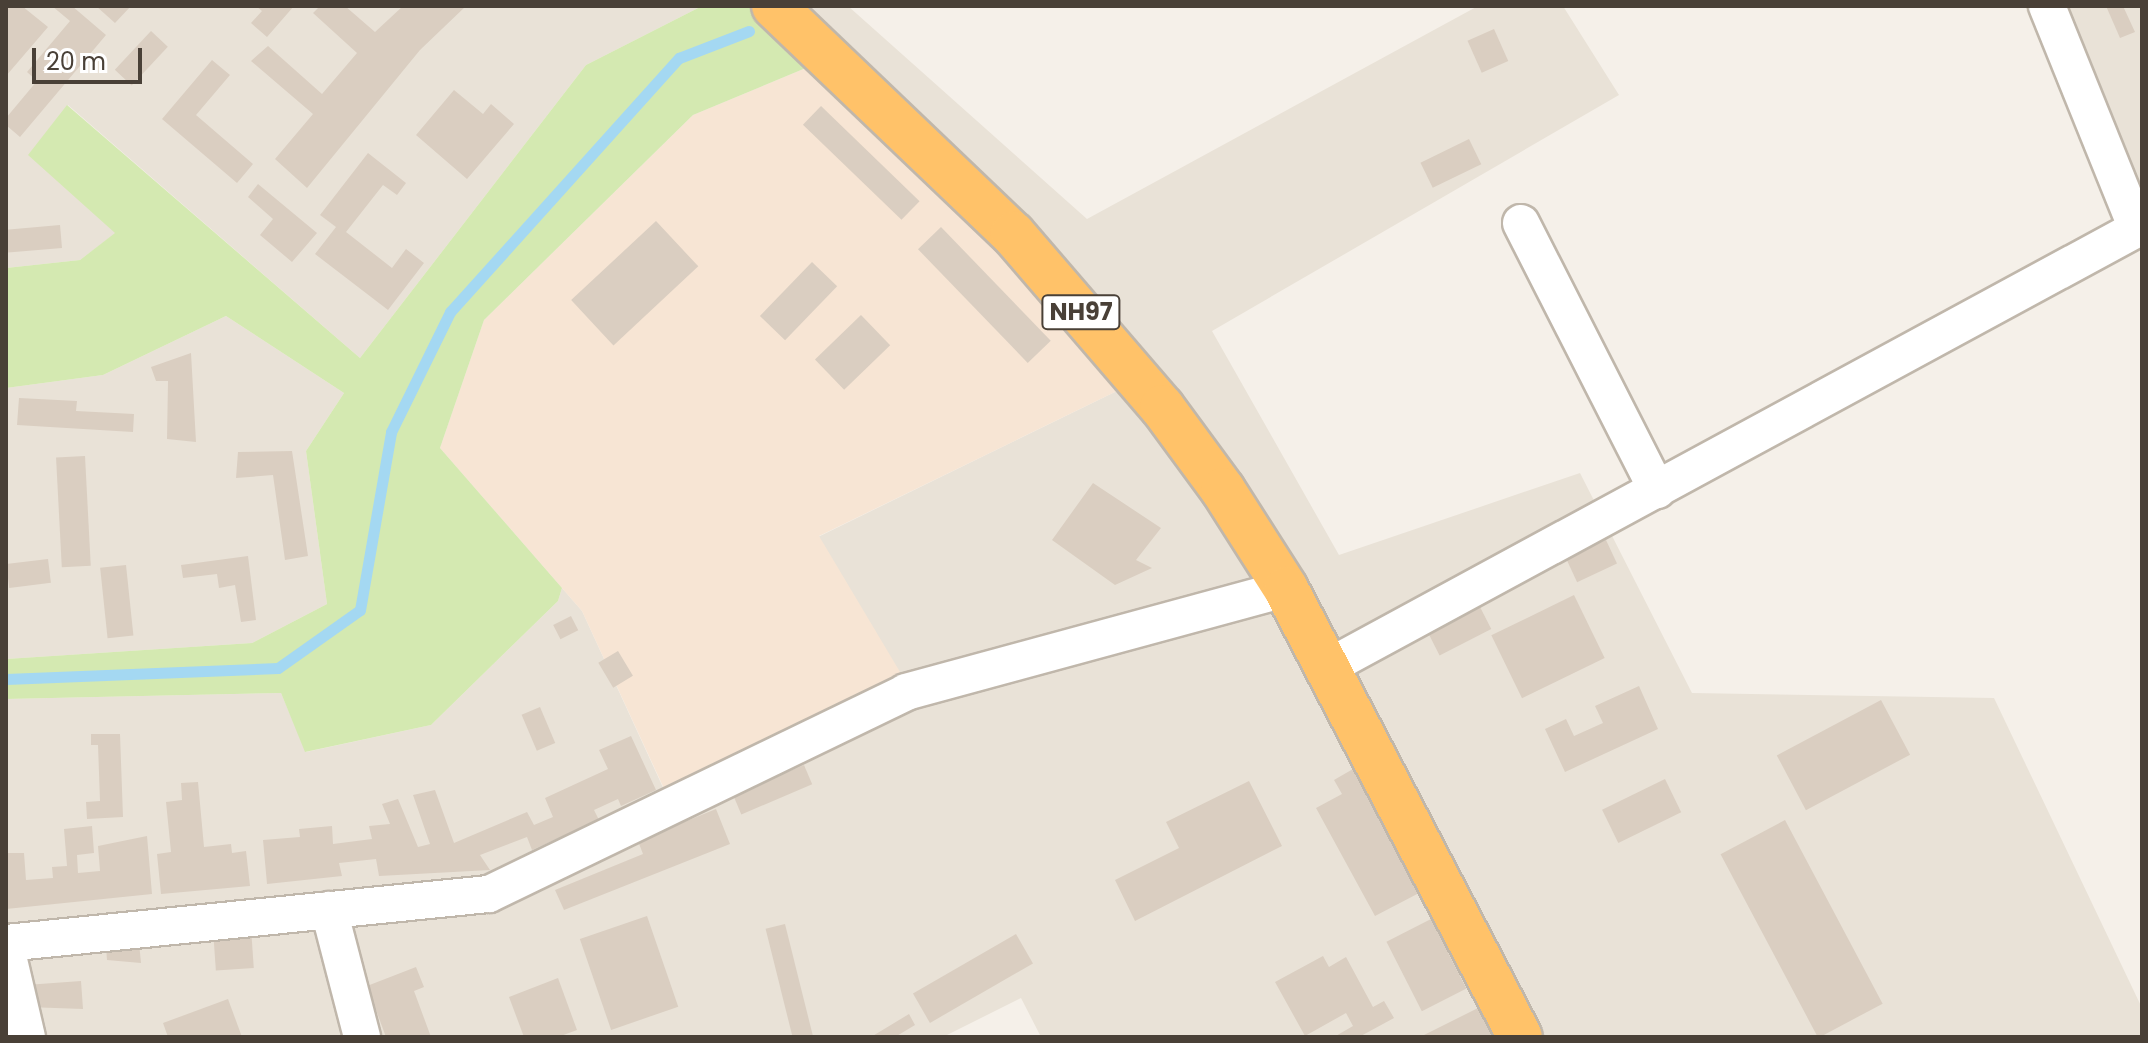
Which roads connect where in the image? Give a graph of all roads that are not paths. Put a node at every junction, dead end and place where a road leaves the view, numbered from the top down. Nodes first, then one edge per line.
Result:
1 (774, 6) edge
2 (2047, 6) edge
3 (1521, 223) dead end
4 (2139, 228) edge
5 (1657, 490) junction
6 (1286, 589) junction
7 (1328, 667) junction
8 (329, 910) junction
9 (6, 945) edge
10 (27, 1037) edge
11 (362, 1037) edge
12 (1520, 1037) edge

1 - 6 highway, NH97
2 - 4 street
3 - 5 street
4 - 5 street
5 - 7 street
6 - 7 highway, NH97
6 - 8 street
7 - 12 highway
8 - 9 street
8 - 11 street
9 - 10 street

